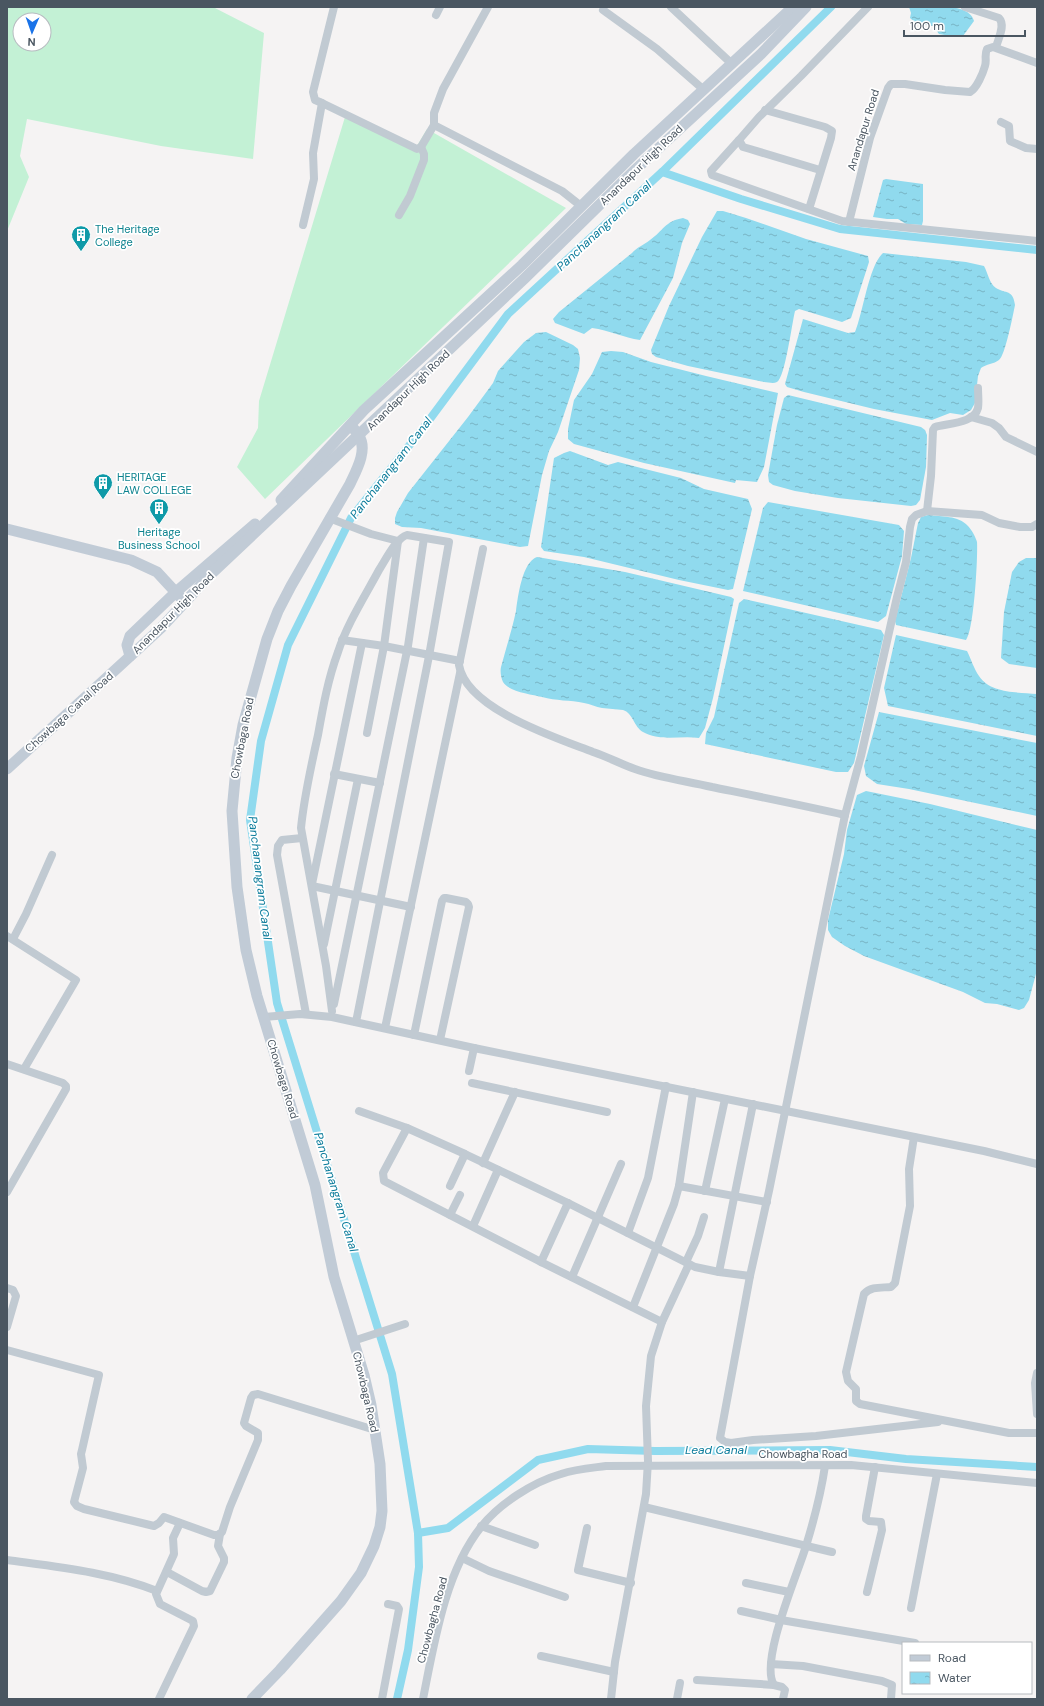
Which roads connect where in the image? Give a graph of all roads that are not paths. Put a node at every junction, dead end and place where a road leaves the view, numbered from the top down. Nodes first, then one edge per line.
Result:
1 (334, 7) edge
2 (440, 7) edge
3 (488, 7) edge
4 (671, 7) edge
5 (793, 7) edge
6 (806, 7) edge
7 (868, 7) edge
8 (965, 7) edge
9 (602, 10) dead end
10 (989, 11) edge
11 (436, 15) dead end
12 (996, 47) junction
13 (1037, 63) edge
14 (732, 64) junction
15 (704, 90) junction
16 (322, 103) junction
17 (766, 110) junction
18 (1001, 122) dead end
19 (434, 125) junction
20 (739, 140) junction
21 (421, 147) junction
22 (1037, 149) edge
23 (820, 170) junction
24 (581, 206) junction
25 (809, 209) junction
26 (399, 215) dead end
27 (849, 222) junction
28 (303, 225) dead end
29 (1037, 241) edge
30 (978, 388) dead end
31 (970, 417) junction
32 (351, 426) junction
33 (360, 436) junction
34 (1037, 452) edge
35 (927, 511) junction
36 (329, 518) junction
37 (1037, 524) edge
38 (7, 529) edge
39 (424, 538) junction
40 (398, 542) junction
41 (483, 549) dead end
42 (176, 592) junction
43 (185, 602) junction
44 (342, 640) junction
45 (362, 643) junction
46 (384, 646) junction
47 (407, 651) junction
48 (130, 656) junction
49 (429, 656) junction
50 (460, 661) junction
51 (460, 672) junction
52 (367, 733) dead end
53 (7, 769) edge
54 (334, 774) junction
55 (358, 779) junction
56 (380, 783) junction
57 (845, 815) junction
58 (302, 838) junction
59 (52, 855) dead end
60 (312, 888) junction
61 (335, 891) junction
62 (357, 896) junction
63 (380, 901) junction
64 (411, 907) junction
65 (10, 937) edge
66 (323, 948) junction
67 (303, 1014) junction
68 (332, 1014) junction
69 (269, 1017) junction
70 (356, 1022) junction
71 (385, 1028) junction
72 (414, 1035) junction
73 (440, 1040) junction
74 (474, 1048) junction
75 (7, 1064) edge
76 (24, 1069) junction
77 (468, 1071) dead end
78 (472, 1083) dead end
79 (666, 1086) junction
80 (515, 1092) junction
81 (693, 1092) junction
82 (725, 1099) junction
83 (753, 1104) junction
84 (359, 1111) dead end
85 (784, 1111) junction
86 (607, 1112) dead end
87 (407, 1128) junction
88 (914, 1137) junction
89 (465, 1154) junction
90 (483, 1163) junction
91 (621, 1164) dead end
92 (1037, 1164) edge
93 (498, 1170) junction
94 (450, 1186) dead end
95 (679, 1186) junction
96 (705, 1190) junction
97 (7, 1192) edge
98 (460, 1195) dead end
99 (735, 1196) junction
100 (767, 1202) junction
101 (568, 1203) junction
102 (450, 1215) junction
103 (704, 1217) dead end
104 (598, 1218) junction
105 (473, 1226) junction
106 (628, 1233) junction
107 (656, 1247) junction
108 (541, 1262) junction
109 (688, 1263) junction
110 (719, 1272) junction
111 (750, 1276) junction
112 (572, 1277) junction
113 (7, 1288) edge
114 (633, 1307) junction
115 (662, 1322) junction
116 (405, 1324) dead end
117 (7, 1327) edge
118 (353, 1341) junction
119 (7, 1350) edge
120 (1037, 1373) edge
121 (1037, 1414) edge
122 (947, 1421) junction
123 (375, 1430) junction
124 (1037, 1433) edge
125 (648, 1463) junction
126 (825, 1466) junction
127 (876, 1467) junction
128 (937, 1474) junction
129 (1037, 1482) edge
130 (644, 1507) junction
131 (180, 1523) junction
132 (481, 1526) junction
133 (587, 1528) dead end
134 (220, 1534) junction
135 (535, 1545) dead end
136 (806, 1546) junction
137 (832, 1552) dead end
138 (462, 1558) junction
139 (7, 1560) edge
140 (167, 1572) junction
141 (631, 1583) junction
142 (746, 1583) dead end
143 (157, 1591) junction
144 (789, 1592) junction
145 (867, 1592) dead end
146 (565, 1597) dead end
147 (388, 1604) dead end
148 (911, 1608) dead end
149 (741, 1611) dead end
150 (781, 1620) junction
151 (909, 1642) edge
152 (541, 1656) dead end
153 (771, 1664) junction
154 (614, 1672) junction
155 (697, 1680) dead end
156 (680, 1683) dead end
157 (774, 1685) junction
158 (159, 1699) edge
159 (252, 1699) edge
160 (382, 1699) edge
161 (423, 1699) edge
162 (611, 1699) edge
163 (677, 1699) edge
164 (784, 1699) edge
165 (891, 1699) edge

1 - 16 street
2 - 11 street
3 - 19 street
4 - 14 street
5 - 14 main road, Anandapur High Road
6 - 33 main road, Anandapur High Road
7 - 17 street
8 - 10 street, Anandapur Road
9 - 15 street
10 - 12 street, Anandapur Road
12 - 13 street
12 - 27 street, Anandapur Road
14 - 15 main road, Anandapur High Road
15 - 24 main road, Anandapur High Road
16 - 21 street
16 - 28 street
17 - 20 street
17 - 23 street
18 - 22 street
19 - 21 street
19 - 24 street
20 - 23 street
20 - 25 street
21 - 26 street
23 - 25 street
24 - 32 main road, Anandapur High Road
25 - 27 street
27 - 29 street
30 - 31 street
31 - 34 street
31 - 35 street
32 - 33 main road
32 - 42 main road, Anandapur High Road
33 - 36 main road, Chowbaga Road
33 - 43 main road, Anandapur High Road
35 - 37 street
35 - 57 street
36 - 40 street
36 - 69 main road, Chowbaga Road
38 - 42 main road
39 - 40 street
39 - 47 street
39 - 49 street
40 - 44 street
40 - 46 street
41 - 50 street
42 - 43 main road
42 - 48 main road, Anandapur High Road
43 - 48 main road, Anandapur High Road
44 - 45 street
44 - 58 street
45 - 46 street
45 - 54 street
46 - 47 street
46 - 52 street
47 - 49 street
47 - 56 street
48 - 53 main road, Chowbaga Canal Road
49 - 50 street
49 - 63 street
50 - 51 street
51 - 57 street
51 - 64 street
54 - 55 street
54 - 60 street
55 - 56 street
55 - 61 street
56 - 62 street
57 - 85 street
58 - 60 street
58 - 67 street
59 - 65 street
60 - 61 street
60 - 66 street
61 - 62 street
61 - 66 street
62 - 63 street
62 - 68 street
63 - 64 street
63 - 70 street
64 - 71 street
65 - 76 street
66 - 68 street
67 - 68 street
67 - 69 street
68 - 70 street
69 - 118 main road, Chowbaga Road
70 - 71 street
71 - 72 street
72 - 73 street
72 - 73 street
73 - 74 street
74 - 77 street
74 - 79 street
75 - 76 street
76 - 97 street
78 - 80 street
79 - 81 street
79 - 106 street
80 - 86 street
80 - 90 street
81 - 82 street
81 - 95 street
82 - 83 street
82 - 96 street
83 - 85 street
83 - 99 street
84 - 87 street
85 - 88 street
85 - 100 street
87 - 89 street
87 - 102 street
88 - 92 street
88 - 122 street
89 - 90 street
89 - 94 street
90 - 93 street
91 - 104 street
93 - 101 street
93 - 105 street
95 - 96 street
95 - 107 street
96 - 99 street
98 - 102 street
99 - 100 street
99 - 110 street
100 - 111 street
101 - 104 street
101 - 108 street
102 - 105 street
103 - 109 street
104 - 106 street
104 - 112 street
105 - 108 street
106 - 107 street
107 - 109 street
107 - 114 street
108 - 112 street
109 - 110 street
109 - 115 street
110 - 111 street
111 - 122 street
112 - 114 street
113 - 117 street
114 - 115 street
115 - 125 street
116 - 118 street
118 - 123 main road, Chowbaga Road
119 - 131 street
120 - 121 street
122 - 124 street
123 - 134 street
123 - 159 main road, Chowbaga Road
125 - 126 street, Chowbagha Road
125 - 130 street
125 - 132 street, Chowbagha Road
126 - 127 street, Chowbagha Road
126 - 136 street
127 - 128 street, Chowbagha Road
127 - 145 street
128 - 129 street, Chowbagha Road
128 - 148 street
130 - 136 street
130 - 141 street
131 - 134 street
131 - 140 street
132 - 135 street
132 - 138 street, Chowbagha Road
133 - 141 street
134 - 140 street
136 - 137 street
136 - 144 street
138 - 146 street
138 - 161 street, Chowbagha Road
139 - 143 street
140 - 143 street
141 - 154 street
142 - 144 street
143 - 158 street
144 - 150 street
147 - 160 street
149 - 150 street
150 - 151 street
150 - 153 street
152 - 154 street
153 - 157 street
153 - 165 street
154 - 162 street
155 - 157 street
156 - 163 street
157 - 164 street

